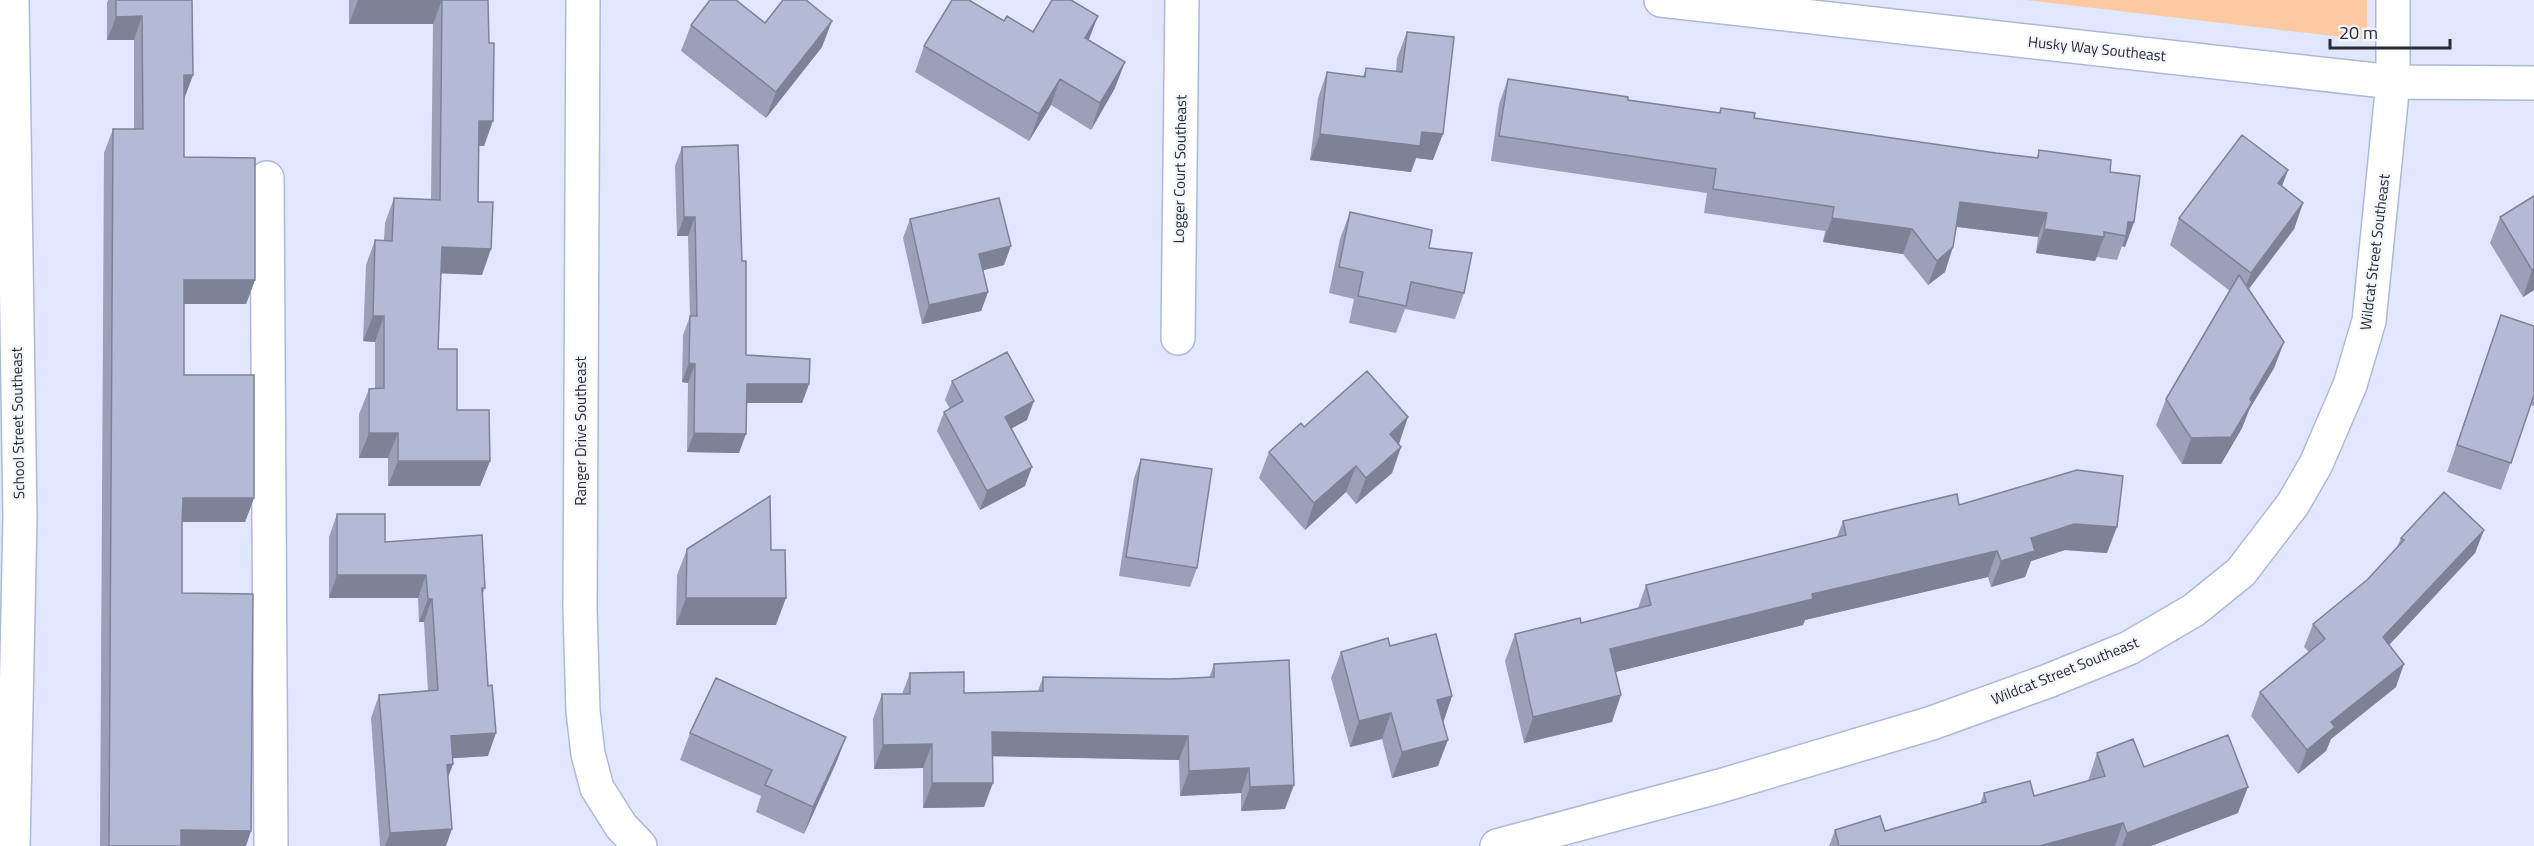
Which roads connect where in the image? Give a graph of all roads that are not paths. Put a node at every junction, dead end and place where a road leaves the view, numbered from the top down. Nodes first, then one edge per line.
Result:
1 (12, 0) edge
2 (583, 0) edge
3 (1182, 0) edge
4 (1661, 0) edge
5 (2393, 0) edge
6 (2393, 82) junction
7 (2534, 83) edge
8 (267, 178) dead end
9 (1178, 338) dead end
10 (10, 517) edge
11 (13, 846) edge
12 (271, 846) edge
13 (640, 846) edge
14 (1497, 846) edge

1 - 10 street, School Street Southeast
2 - 13 street, Ranger Drive Southeast
3 - 9 street, Logger Court Southeast
4 - 6 street, Husky Way Southeast
5 - 6 street, Wildcat Street Southeast
6 - 7 street, Husky Way Southeast
6 - 14 street, Wildcat Street Southeast
8 - 12 street
10 - 11 street, School Street Southeast

